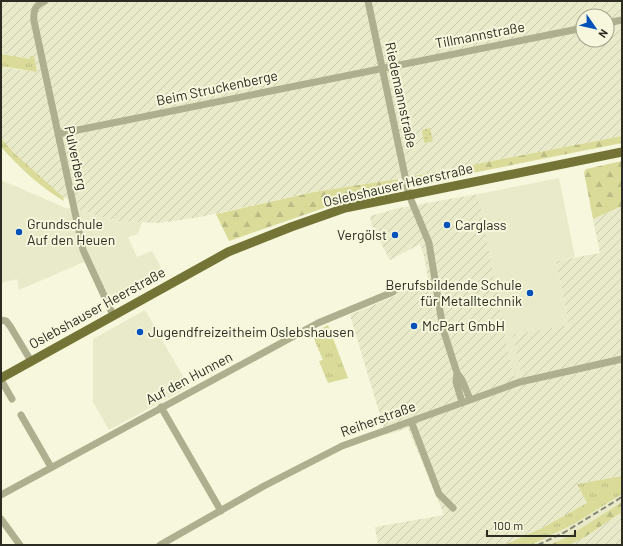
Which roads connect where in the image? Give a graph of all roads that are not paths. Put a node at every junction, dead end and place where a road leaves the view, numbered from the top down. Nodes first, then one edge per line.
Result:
1 (368, 1) edge
2 (42, 2) edge
3 (575, 30) edge
4 (382, 67) junction
5 (58, 134) junction
6 (622, 152) edge
7 (408, 195) junction
8 (393, 292) dead end
9 (113, 315) junction
10 (1, 320) edge
11 (622, 359) edge
12 (30, 361) junction
13 (457, 373) junction
14 (1, 379) edge
15 (12, 399) dead end
16 (470, 399) junction
17 (462, 402) junction
18 (161, 407) junction
19 (21, 415) dead end
20 (411, 421) junction
21 (51, 467) junction
22 (1, 495) edge
23 (453, 508) dead end
24 (221, 511) junction
25 (1, 519) edge
26 (20, 545) edge
27 (160, 545) edge

1 - 4 street, Riedemannstraße
2 - 5 street, Pulverberg
3 - 4 street, Tillmannstraße
4 - 5 street, Beim Struckenberge
4 - 7 street, Riedemannstraße
5 - 9 street, Pulverberg
6 - 7 main road, Oslebshauser Heerstraße
7 - 9 main road, Oslebshauser Heerstraße
7 - 13 street, Riedemannstraße
8 - 18 street, Auf den Hunnen
9 - 12 main road, Oslebshauser Heerstraße
10 - 12 street
11 - 16 street, Reiherstraße
12 - 14 main road, Oslebshauser Heerstraße
13 - 16 street
13 - 17 street
14 - 15 street
16 - 17 street, Reiherstraße
17 - 20 street, Reiherstraße
18 - 21 street, Auf den Hunnen
18 - 24 street
19 - 21 street
20 - 23 street
20 - 24 street, Reiherstraße
21 - 22 street, Auf den Hunnen
24 - 27 street, Reiherstraße
25 - 26 street

